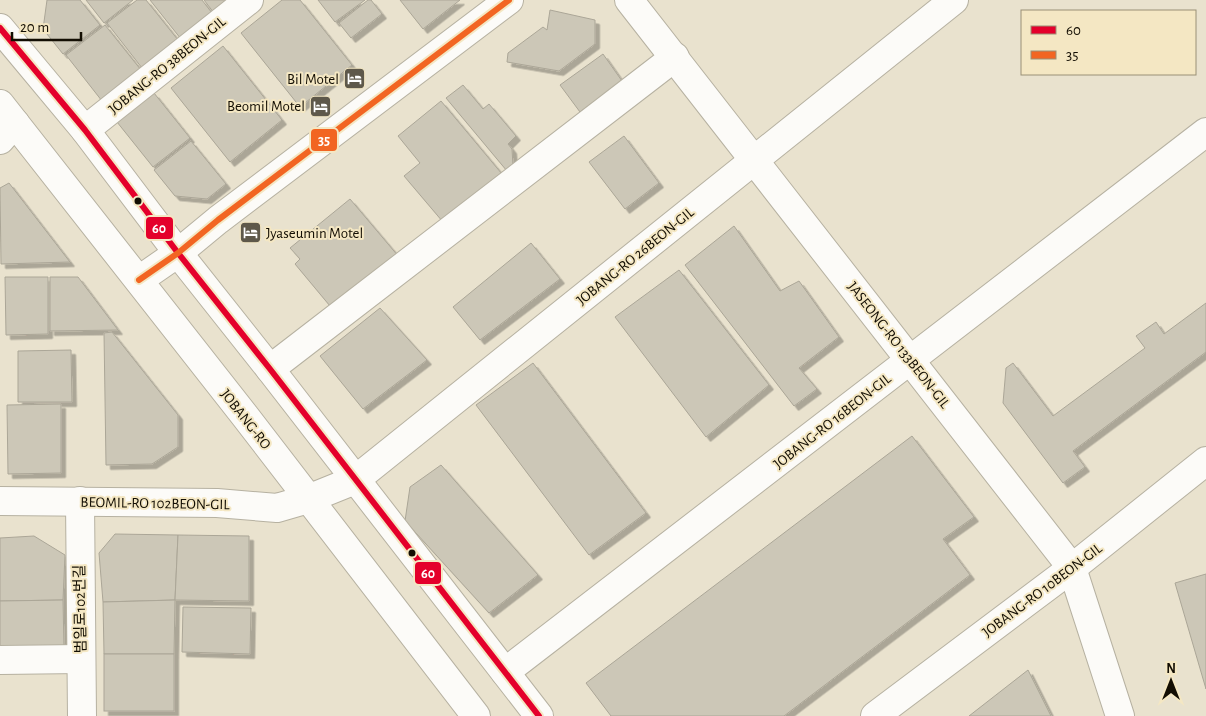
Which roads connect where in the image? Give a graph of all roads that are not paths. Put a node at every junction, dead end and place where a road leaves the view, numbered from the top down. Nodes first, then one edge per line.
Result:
1 (249, 0) edge
2 (509, 0) edge
3 (629, 0) edge
4 (954, 0) edge
5 (0, 28) edge
6 (676, 57) junction
7 (5, 123) edge
8 (85, 130) junction
9 (1206, 132) edge
10 (755, 160) junction
11 (178, 253) junction
12 (139, 280) junction
13 (911, 360) junction
14 (270, 369) junction
15 (1206, 461) edge
16 (355, 480) junction
17 (308, 498) junction
18 (0, 500) edge
19 (80, 501) junction
20 (1072, 568) junction
21 (81, 659) junction
22 (0, 660) edge
23 (505, 672) junction
24 (82, 716) edge
25 (476, 716) edge
26 (539, 716) edge
27 (875, 716) edge
28 (1120, 716) edge

1 - 8 street, JOBANG-RO 38BEON-GIL
2 - 11 street
3 - 6 street, JASEONG-RO 133BEON-GIL
4 - 10 street, JOBANG-RO 26BEON-GIL
5 - 8 street
6 - 10 street, JASEONG-RO 133BEON-GIL
6 - 14 street
7 - 12 street, JOBANG-RO
8 - 11 street
9 - 13 street, JOBANG-RO 16BEON-GIL
10 - 13 street, JASEONG-RO 133BEON-GIL
10 - 16 street, JOBANG-RO 26BEON-GIL
11 - 12 street
11 - 14 street
12 - 17 street, JOBANG-RO
13 - 20 street, JASEONG-RO 133BEON-GIL
13 - 23 street, JOBANG-RO 16BEON-GIL
14 - 16 street
15 - 20 street, JOBANG-RO 10BEON-GIL
16 - 17 street, JOBANG-RO 26BEON-GIL
16 - 23 street
17 - 19 street, BEOMIL-RO 102BEON-GIL
17 - 25 street, JOBANG-RO
18 - 19 street, BEOMIL-RO 102BEON-GIL
19 - 21 street, 범일로102번길
20 - 27 street, JOBANG-RO 10BEON-GIL
20 - 28 street, JASEONG-RO 133BEON-GIL
21 - 22 street
21 - 24 street, 범일로102번길
23 - 26 street

